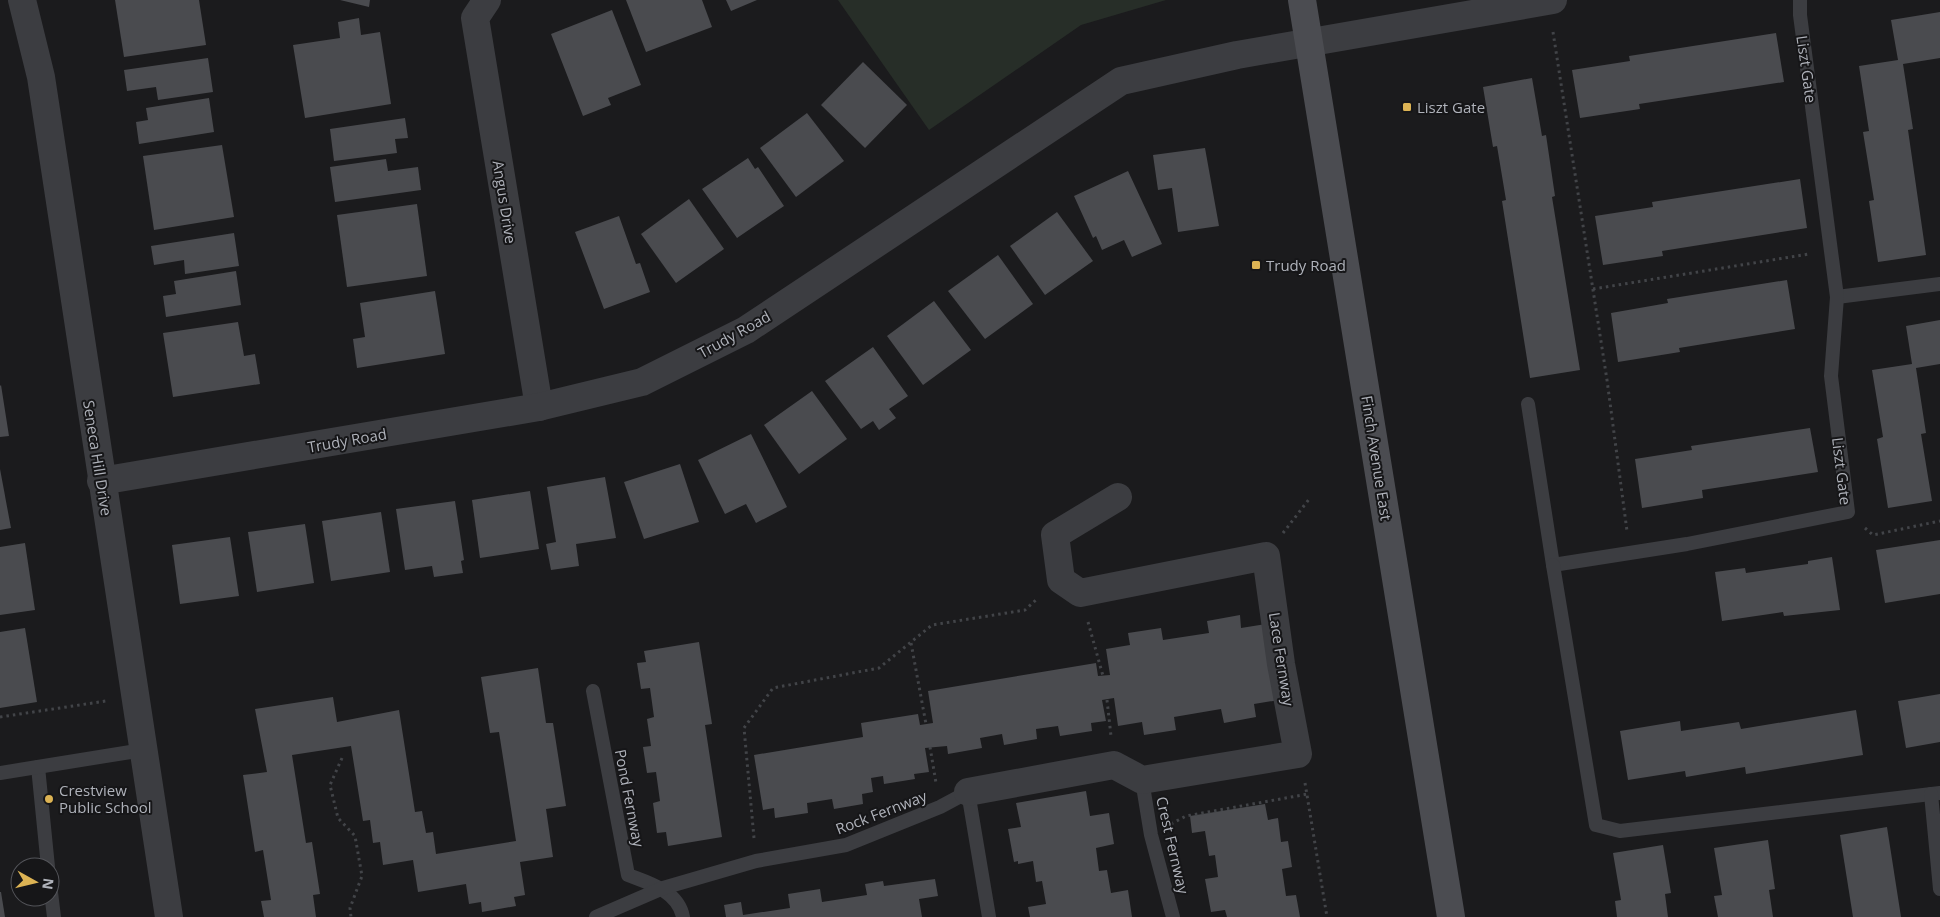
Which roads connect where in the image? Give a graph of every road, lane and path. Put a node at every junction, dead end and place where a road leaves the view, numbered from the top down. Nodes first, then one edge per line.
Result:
1 (22, 0) edge
2 (487, 0) edge
3 (1302, 0) edge
4 (1552, 0) edge
5 (1800, 0) edge
6 (1553, 32) dead end
7 (1308, 43) junction
8 (1817, 253) dead end
9 (1940, 284) edge
10 (1593, 289) junction
11 (1837, 297) junction
12 (1528, 404) dead end
13 (539, 407) junction
14 (102, 481) junction
15 (1118, 498) dead end
16 (1310, 498) dead end
17 (1848, 512) junction
18 (1940, 521) edge
19 (1630, 554) junction
20 (1266, 556) junction
21 (1553, 565) junction
22 (1071, 586) junction
23 (911, 643) junction
24 (1103, 676) dead end
25 (593, 691) dead end
26 (134, 695) junction
27 (1107, 700) dead end
28 (0, 717) edge
29 (926, 724) dead end
30 (930, 747) dead end
31 (143, 750) junction
32 (1298, 754) junction
33 (342, 758) dead end
34 (1114, 764) junction
35 (38, 767) junction
36 (0, 773) edge
37 (1142, 780) junction
38 (968, 792) junction
39 (1308, 794) junction
40 (1935, 794) edge
41 (940, 807) junction
42 (1151, 835) junction
43 (47, 857) edge
44 (756, 861) junction
45 (663, 888) junction
46 (1940, 890) edge
47 (169, 917) edge
48 (351, 917) edge
49 (596, 917) edge
50 (683, 917) edge
51 (989, 917) edge
52 (1173, 917) edge
53 (1328, 917) edge
54 (1451, 917) edge

1 - 14 street, Seneca Hill Drive
2 - 13 street, Angus Drive
3 - 7 main road, Finch Avenue East
4 - 7 street
5 - 11 lane, Liszt Gate
6 - 10 path
7 - 13 street, Trudy Road
7 - 54 main road, Finch Avenue East
8 - 10 path
9 - 11 lane
10 - 19 path
11 - 17 lane, Liszt Gate
12 - 21 lane
13 - 14 street, Trudy Road
14 - 26 street, Seneca Hill Drive
15 - 22 street
16 - 20 path
17 - 18 path
17 - 19 lane, Liszt Gate
19 - 21 lane, Liszt Gate
20 - 22 street
20 - 32 street, Lace Fernway
21 - 40 lane
22 - 23 path
22 - 24 path
23 - 29 path
23 - 44 path
25 - 45 lane, Pond Fernway
26 - 28 path
26 - 31 street, Seneca Hill Drive
27 - 34 path
30 - 41 path
31 - 35 lane
31 - 47 street, Seneca Hill Drive
32 - 37 street
32 - 39 path
33 - 48 path
34 - 37 street
34 - 38 street
35 - 36 lane
35 - 43 lane
37 - 42 lane, Crest Fernway
38 - 41 lane, Rock Fernway
38 - 51 lane
39 - 42 path
39 - 53 path
40 - 46 lane
41 - 44 lane, Rock Fernway
42 - 52 lane, Crest Fernway
44 - 45 lane, Rock Fernway
45 - 49 lane, Rock Fernway
45 - 50 lane

